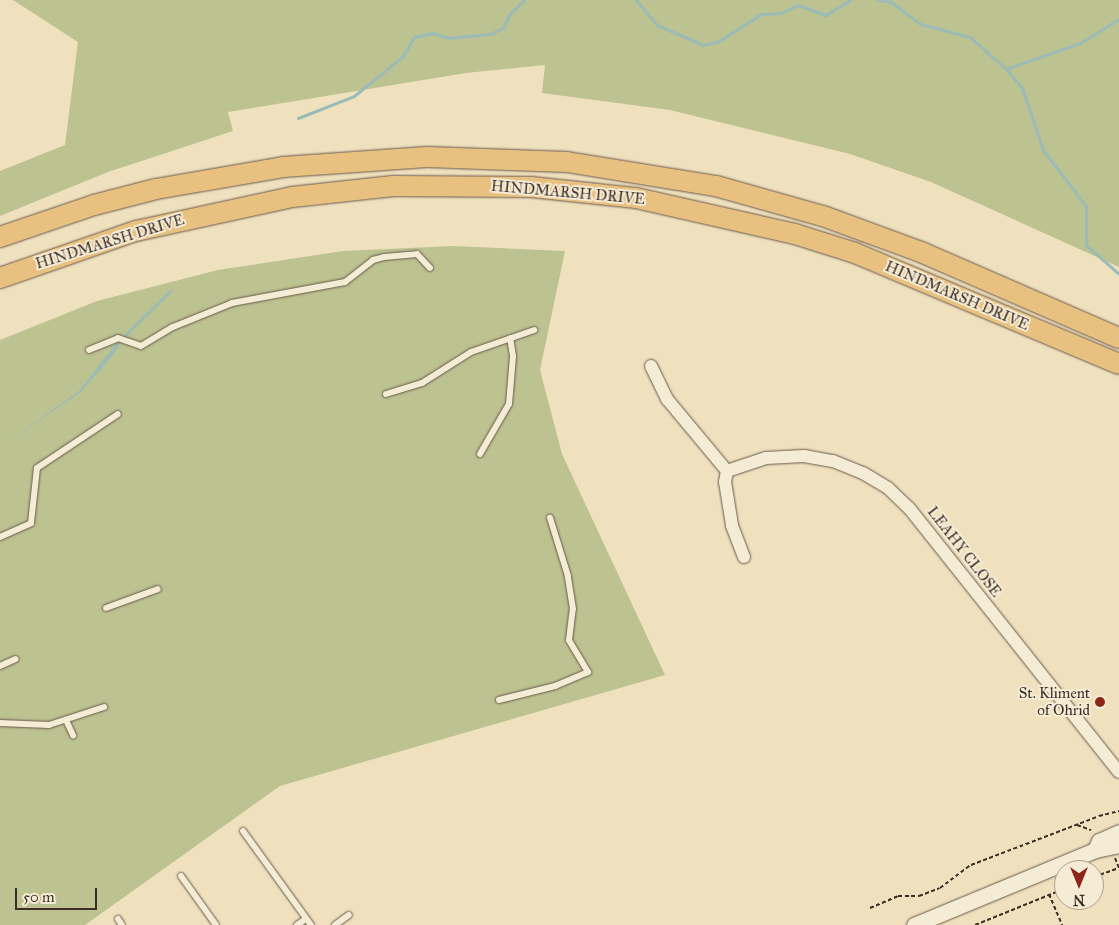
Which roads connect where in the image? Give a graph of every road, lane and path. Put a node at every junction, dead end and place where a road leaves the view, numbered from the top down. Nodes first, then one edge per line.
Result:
1 (0, 237) edge
2 (430, 268) dead end
3 (0, 278) edge
4 (534, 330) dead end
5 (510, 338) junction
6 (1119, 338) edge
7 (89, 350) dead end
8 (1119, 364) edge
9 (651, 366) dead end
10 (386, 394) dead end
11 (118, 414) dead end
12 (480, 454) dead end
13 (727, 471) junction
14 (550, 518) dead end
15 (0, 537) edge
16 (744, 557) dead end
17 (158, 589) dead end
18 (106, 608) dead end
19 (16, 659) dead end
20 (0, 666) edge
21 (499, 700) dead end
22 (104, 707) dead end
23 (66, 720) junction
24 (0, 723) edge
25 (73, 735) dead end
26 (1119, 772) edge
27 (1119, 811) edge
28 (243, 831) dead end
29 (1119, 832) edge
30 (1119, 845) edge
31 (1095, 850) junction
32 (1119, 868) edge
33 (1104, 873) edge
34 (181, 876) dead end
35 (1054, 893) edge
36 (1050, 894) junction
37 (870, 908) dead end
38 (349, 915) dead end
39 (306, 918) junction
40 (338, 924) edge
41 (216, 925) edge
42 (297, 925) edge
43 (311, 925) edge
44 (914, 925) edge
45 (975, 925) edge
46 (1062, 925) edge

1 - 6 main road, HINDMARSH DRIVE
2 - 7 lane
3 - 8 main road, HINDMARSH DRIVE
4 - 5 lane
5 - 10 lane
5 - 12 lane
9 - 13 street
11 - 15 lane
13 - 16 street
13 - 26 street, LEAHY CLOSE
14 - 21 lane
17 - 18 lane
19 - 20 lane
22 - 23 lane
23 - 24 lane
23 - 25 lane
27 - 37 path
28 - 39 lane
29 - 31 street
30 - 31 street
31 - 44 street
32 - 33 path
34 - 41 lane
35 - 36 path
36 - 45 path
36 - 46 path
38 - 40 lane
39 - 42 lane
39 - 43 lane

